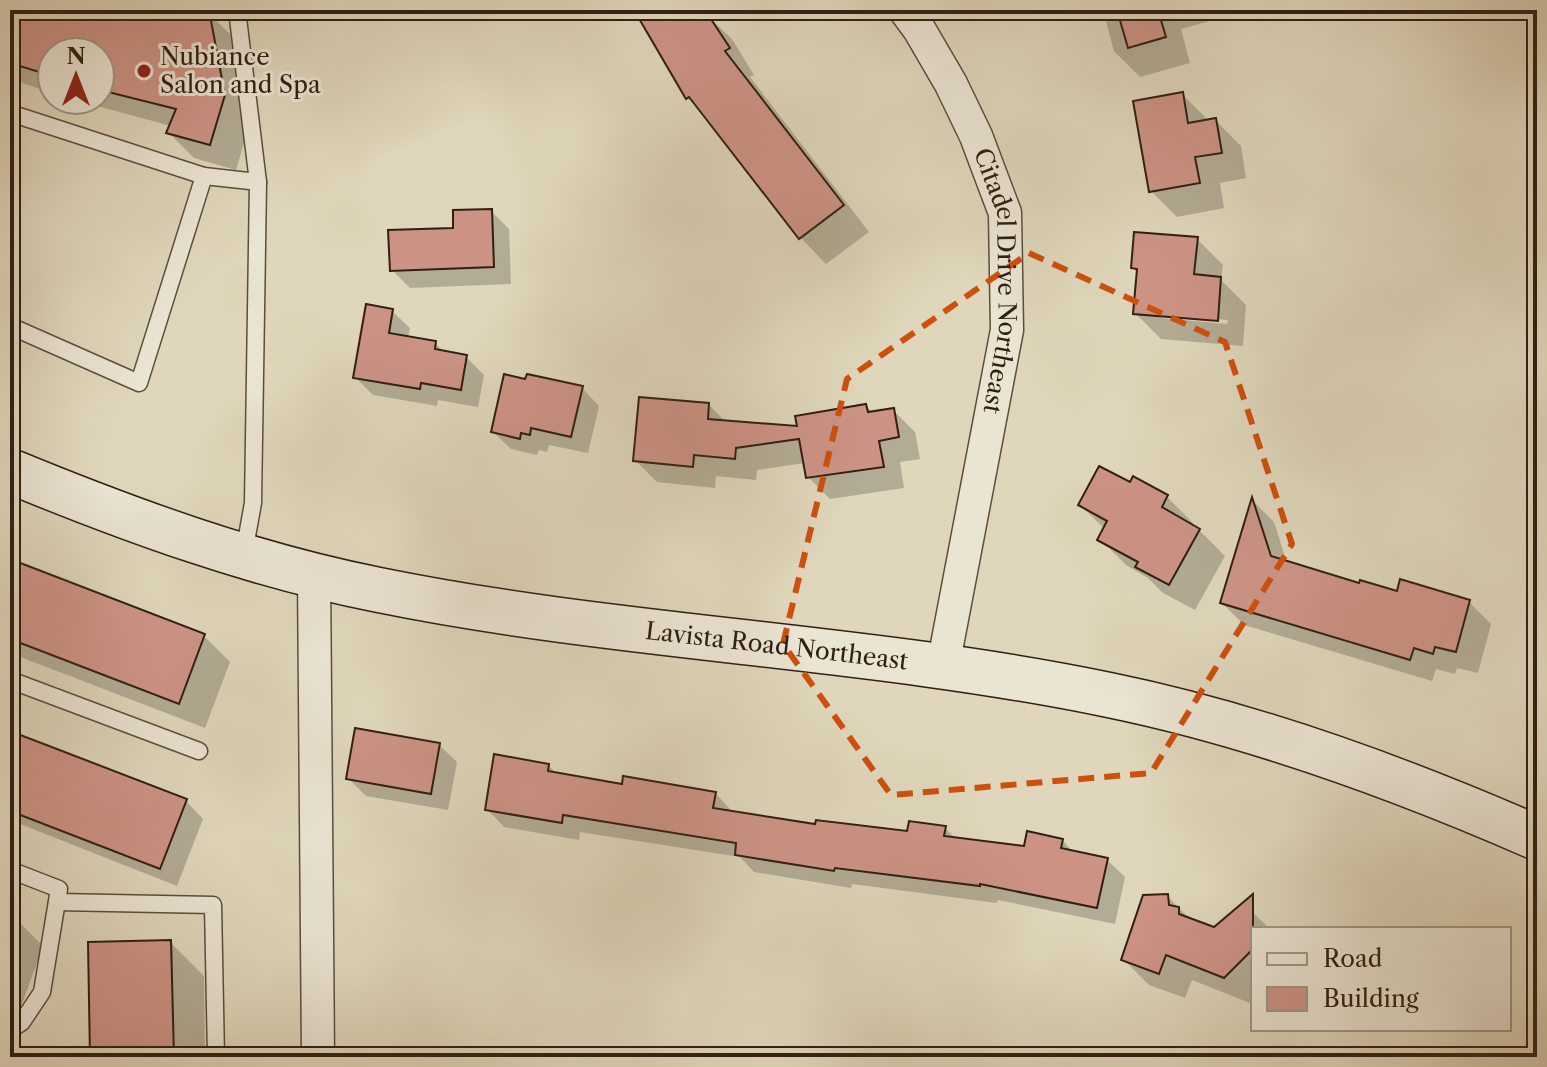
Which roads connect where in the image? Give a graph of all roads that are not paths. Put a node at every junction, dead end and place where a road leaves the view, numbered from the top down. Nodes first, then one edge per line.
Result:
1 (237, 10) edge
2 (905, 10) edge
3 (10, 113) edge
4 (204, 176) junction
5 (258, 182) junction
6 (10, 326) edge
7 (10, 471) edge
8 (244, 556) junction
9 (314, 575) junction
10 (943, 666) junction
11 (10, 680) edge
12 (199, 751) dead end
13 (1537, 838) edge
14 (10, 870) edge
15 (57, 902) junction
16 (10, 1030) edge
17 (216, 1057) edge
18 (318, 1057) edge

1 - 5 lane
2 - 10 street, Citadel Drive Northeast
3 - 4 lane
4 - 5 lane
4 - 6 lane
5 - 8 lane
7 - 8 main road, Lavista Road Northeast
8 - 9 main road, Lavista Road Northeast
9 - 10 main road, Lavista Road Northeast
9 - 18 street
10 - 13 main road, Lavista Road Northeast
11 - 12 lane
14 - 15 lane
15 - 16 lane
15 - 17 lane

